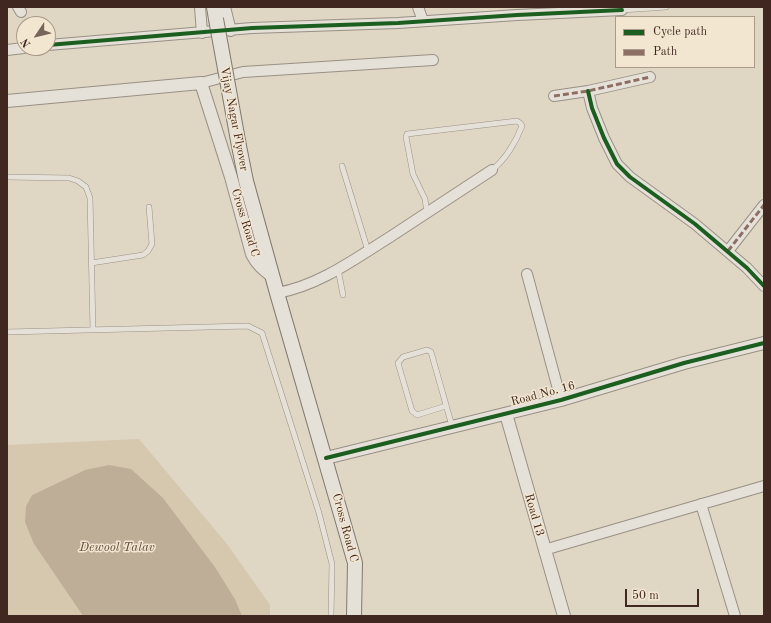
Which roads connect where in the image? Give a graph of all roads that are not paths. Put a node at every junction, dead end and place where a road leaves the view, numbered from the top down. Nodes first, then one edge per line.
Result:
1 (200, 7) edge
2 (214, 7) edge
3 (225, 7) edge
4 (418, 7) edge
5 (666, 7) edge
6 (622, 10) joint
7 (423, 21) junction
8 (231, 30) junction
9 (202, 33) junction
10 (56, 44) edge
11 (433, 60) dead end
12 (650, 77) dead end
13 (201, 83) junction
14 (588, 91) junction
15 (554, 96) dead end
16 (7, 101) edge
17 (342, 166) dead end
18 (492, 170) joint
19 (7, 177) edge
20 (764, 205) edge
21 (149, 206) dead end
22 (427, 213) junction
23 (368, 251) junction
24 (728, 252) junction
25 (92, 263) junction
26 (338, 269) junction
27 (271, 270) junction
28 (527, 274) dead end
29 (764, 286) edge
30 (277, 293) junction
31 (343, 295) dead end
32 (93, 330) junction
33 (7, 332) edge
34 (764, 342) edge
35 (561, 400) junction
36 (446, 406) junction
37 (506, 414) junction
38 (452, 427) junction
39 (326, 458) junction
40 (764, 486) edge
41 (701, 504) junction
42 (544, 550) junction
43 (331, 616) edge
44 (354, 616) edge
45 (564, 616) edge
46 (735, 616) edge

1 - 9 street
2 - 27 main road, Vijay Nagar Flyover, bridge
3 - 8 street
4 - 7 street
5 - 6 lane
6 - 7 street
7 - 8 street
8 - 9 street
9 - 10 street
11 - 13 street
12 - 14 street
13 - 16 street
13 - 27 street, Cross Road C
14 - 15 street
14 - 24 street
17 - 23 lane
18 - 22 street
18 - 22 lane
19 - 25 lane
20 - 24 street
21 - 25 lane
22 - 23 street
23 - 26 street
24 - 29 street
25 - 32 lane
26 - 30 street
26 - 31 lane
27 - 30 main road, Cross Road C
28 - 35 street
30 - 39 main road, Cross Road C
32 - 33 lane
32 - 43 lane
34 - 35 street, Road No. 16
35 - 37 street, Road No. 16
36 - 36 lane
36 - 38 lane
37 - 38 street, Road No. 16
37 - 42 street, Road 13
38 - 39 street, Road No. 16
39 - 44 main road, Cross Road C
40 - 41 street
41 - 42 street
41 - 46 street
42 - 45 street, Road 13

